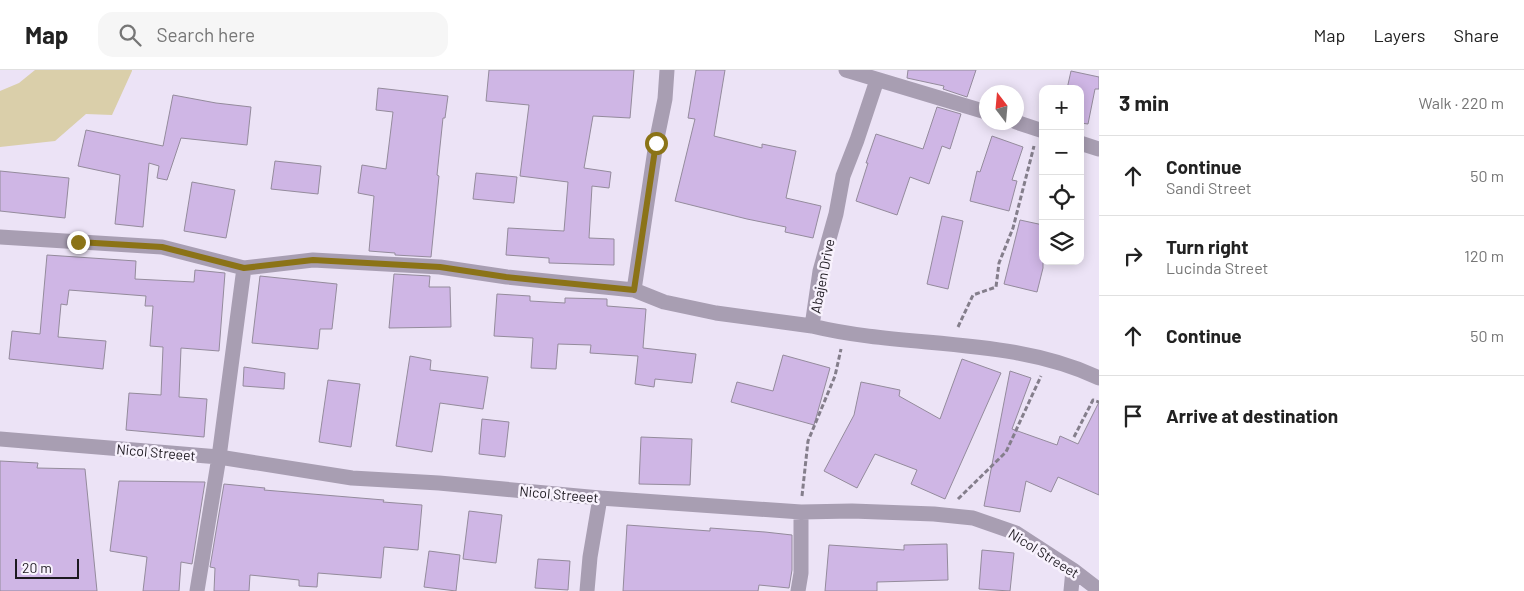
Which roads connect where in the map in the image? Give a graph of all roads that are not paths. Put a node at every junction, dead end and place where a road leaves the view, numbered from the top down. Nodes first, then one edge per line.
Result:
1 (667, 70) edge
2 (846, 70) edge
3 (876, 80) junction
4 (979, 110) edge
5 (1024, 125) edge
6 (1039, 130) edge
7 (1084, 144) edge
8 (1099, 149) edge
9 (0, 237) edge
10 (244, 268) junction
11 (634, 290) junction
12 (812, 326) junction
13 (1099, 378) edge
14 (0, 439) edge
15 (219, 457) junction
16 (600, 498) junction
17 (801, 512) junction
18 (1073, 570) junction
19 (1099, 590) edge
20 (197, 591) edge
21 (587, 591) edge
22 (798, 591) edge
23 (1071, 591) edge

1 - 11 street
2 - 3 street
3 - 4 street
3 - 12 street, Abajen Drive
5 - 6 street
7 - 8 street
9 - 10 street
10 - 11 street, Abajen Drive
10 - 15 street
11 - 12 street, Abajen Drive
12 - 13 street
14 - 15 street, Nicol Streeet
15 - 16 street, Nicol Streeet
15 - 20 street
16 - 17 street, Nicol Streeet
16 - 21 street
17 - 18 street, Nicol Streeet
17 - 22 street
18 - 19 street, Nicol Streeet
18 - 23 street

